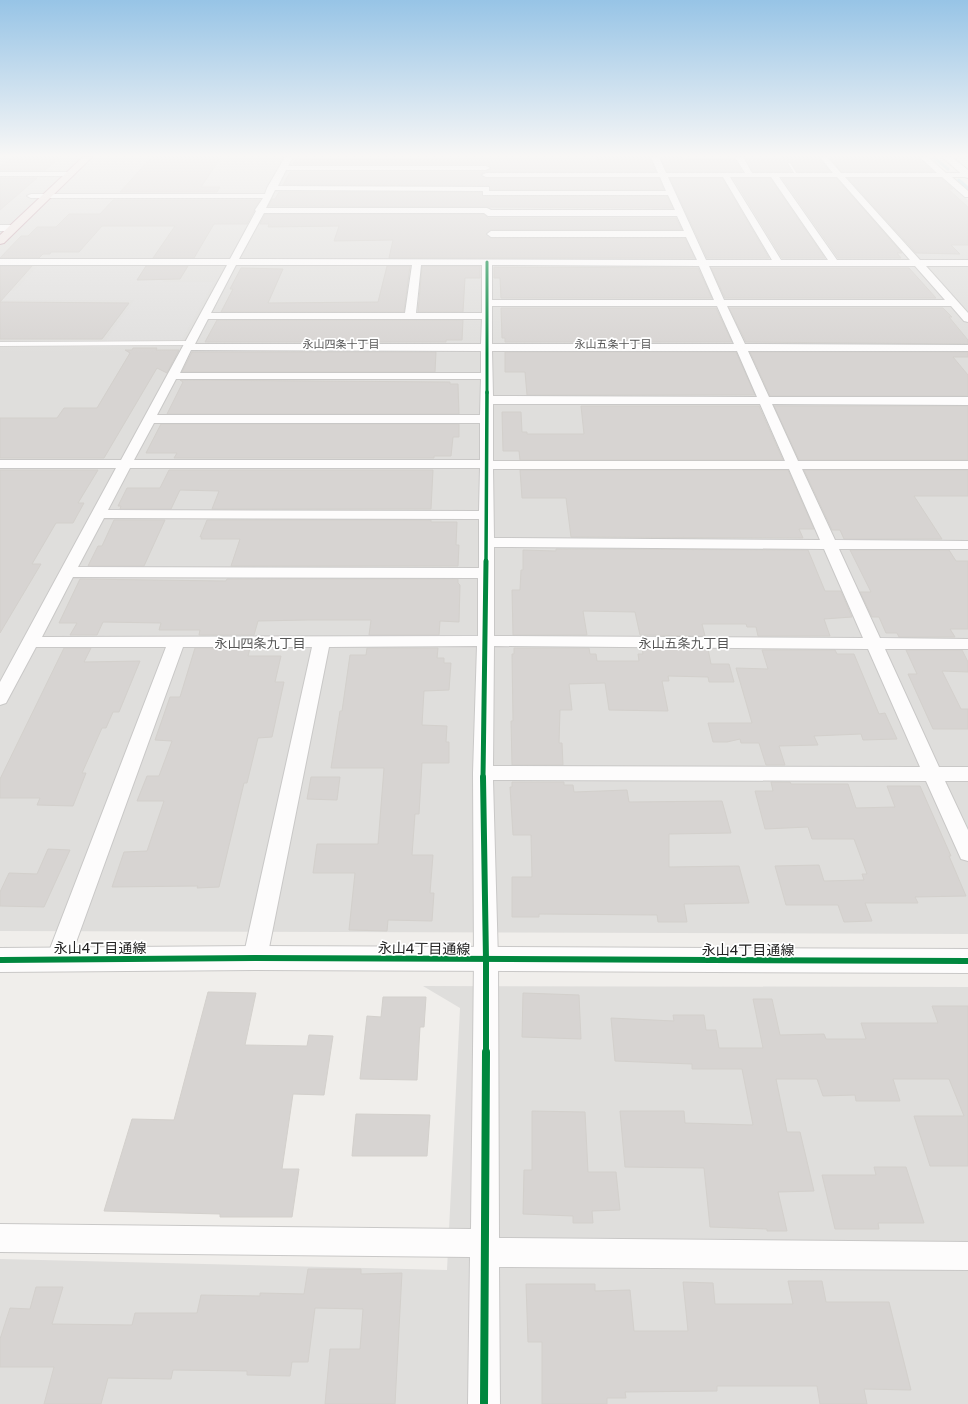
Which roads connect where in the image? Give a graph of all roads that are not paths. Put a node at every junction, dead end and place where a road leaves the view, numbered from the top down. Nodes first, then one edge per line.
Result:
1 (20, 223) edge
2 (253, 223) edge
3 (465, 223) edge
4 (515, 223) edge
5 (685, 223) edge
6 (754, 223) edge
7 (806, 223) edge
8 (882, 223) edge
9 (489, 224) junction
10 (0, 227) edge
11 (14, 228) junction
12 (690, 234) junction
13 (0, 241) edge
14 (490, 260) junction
15 (0, 262) edge
16 (233, 262) junction
17 (417, 262) junction
18 (702, 262) junction
19 (778, 262) junction
20 (834, 262) junction
21 (918, 262) junction
22 (968, 262) edge
23 (720, 303) junction
24 (954, 303) junction
25 (487, 310) junction
26 (204, 316) junction
27 (410, 316) junction
28 (968, 319) edge
29 (0, 344) edge
30 (189, 345) junction
31 (486, 347) junction
32 (741, 347) junction
33 (968, 348) edge
34 (171, 376) junction
35 (486, 376) junction
36 (764, 400) junction
37 (968, 401) edge
38 (486, 410) junction
39 (149, 419) junction
40 (0, 464) edge
41 (126, 464) junction
42 (486, 464) junction
43 (793, 464) junction
44 (968, 465) edge
45 (98, 514) junction
46 (486, 515) junction
47 (486, 542) junction
48 (829, 544) junction
49 (968, 545) edge
50 (67, 572) junction
51 (486, 574) junction
52 (177, 641) junction
53 (322, 641) junction
54 (486, 641) junction
55 (31, 642) junction
56 (874, 643) junction
57 (968, 644) edge
58 (0, 700) edge
59 (483, 773) junction
60 (933, 774) junction
61 (968, 774) edge
62 (968, 853) edge
63 (255, 958) junction
64 (58, 959) junction
65 (0, 960) edge
66 (486, 960) junction
67 (968, 961) edge
68 (0, 1238) edge
69 (485, 1248) junction
70 (968, 1256) edge
71 (484, 1404) edge

1 - 11 highway
2 - 16 street
3 - 9 street
4 - 9 street
5 - 12 street
6 - 19 street
7 - 20 street
8 - 21 street
9 - 12 street
10 - 11 street
11 - 13 highway
12 - 18 street
14 - 17 street
14 - 18 street
14 - 25 street
15 - 16 street
16 - 17 street
16 - 26 street
17 - 27 street
18 - 19 street
18 - 23 street
19 - 20 street
20 - 21 street
21 - 22 street
21 - 24 street
23 - 24 street
23 - 25 street
23 - 32 street
24 - 28 street
25 - 27 street
25 - 31 street
26 - 27 street
26 - 30 street
29 - 30 lane
30 - 31 street
30 - 34 street
31 - 32 street
31 - 35 street
32 - 33 street
32 - 36 street
34 - 35 street
34 - 39 street
35 - 38 street
36 - 37 street
36 - 38 street
36 - 43 street
38 - 39 street
38 - 42 street
39 - 41 street
40 - 41 street
41 - 42 street
41 - 45 street
42 - 43 street
42 - 46 street
43 - 44 street
43 - 48 street
45 - 46 street
45 - 50 street
46 - 47 street
47 - 48 street
47 - 51 street
48 - 49 street
48 - 56 street
50 - 51 street
50 - 55 street
51 - 54 street
52 - 53 street
52 - 55 street
52 - 64 street
53 - 54 street
53 - 63 street
54 - 56 street
54 - 59 street
55 - 58 street
56 - 57 street
56 - 60 street
59 - 60 street
59 - 66 street
60 - 61 street
60 - 62 street
63 - 64 street, 永山4丁目通線
63 - 66 street, 永山4丁目通線
64 - 65 street, 永山4丁目通線
66 - 67 street, 永山4丁目通線
66 - 69 street
68 - 69 street
69 - 70 street
69 - 71 street

